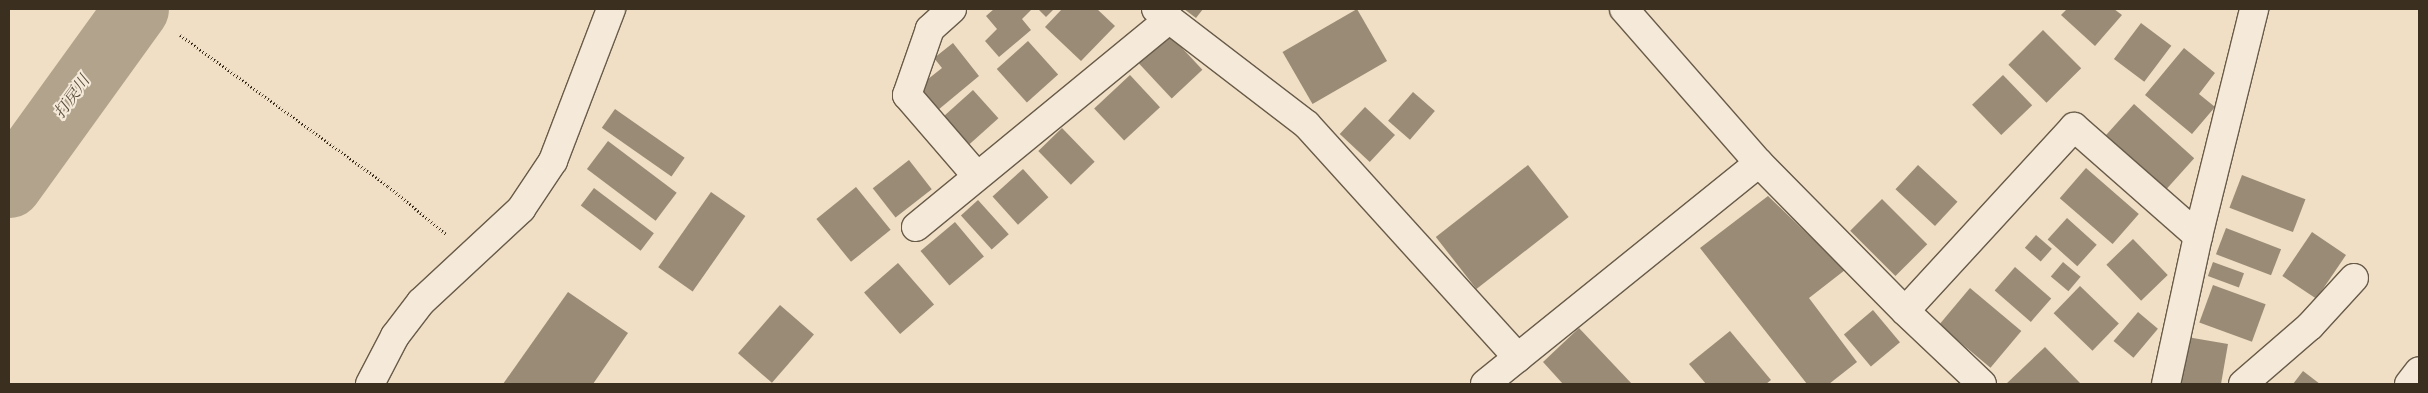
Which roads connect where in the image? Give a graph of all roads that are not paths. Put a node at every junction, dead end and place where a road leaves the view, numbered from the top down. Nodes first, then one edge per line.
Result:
1 (611, 9) edge
2 (952, 9) edge
3 (1624, 9) edge
4 (2254, 9) edge
5 (1163, 14) edge
6 (1759, 162) junction
7 (976, 176) junction
8 (916, 227) dead end
9 (2198, 236) junction
10 (2354, 278) dead end
11 (1905, 311) junction
12 (1518, 358) junction
13 (2419, 371) edge
14 (370, 384) edge
15 (1485, 384) edge
16 (1982, 384) edge
17 (2166, 384) edge
18 (2243, 384) edge
19 (2409, 384) edge

1 - 14 street
2 - 7 street
3 - 6 street
4 - 9 street
5 - 7 street
5 - 12 street
6 - 11 street
6 - 12 street
7 - 8 street
9 - 11 street
9 - 17 street
10 - 18 street
11 - 16 street
12 - 15 street
13 - 19 street

